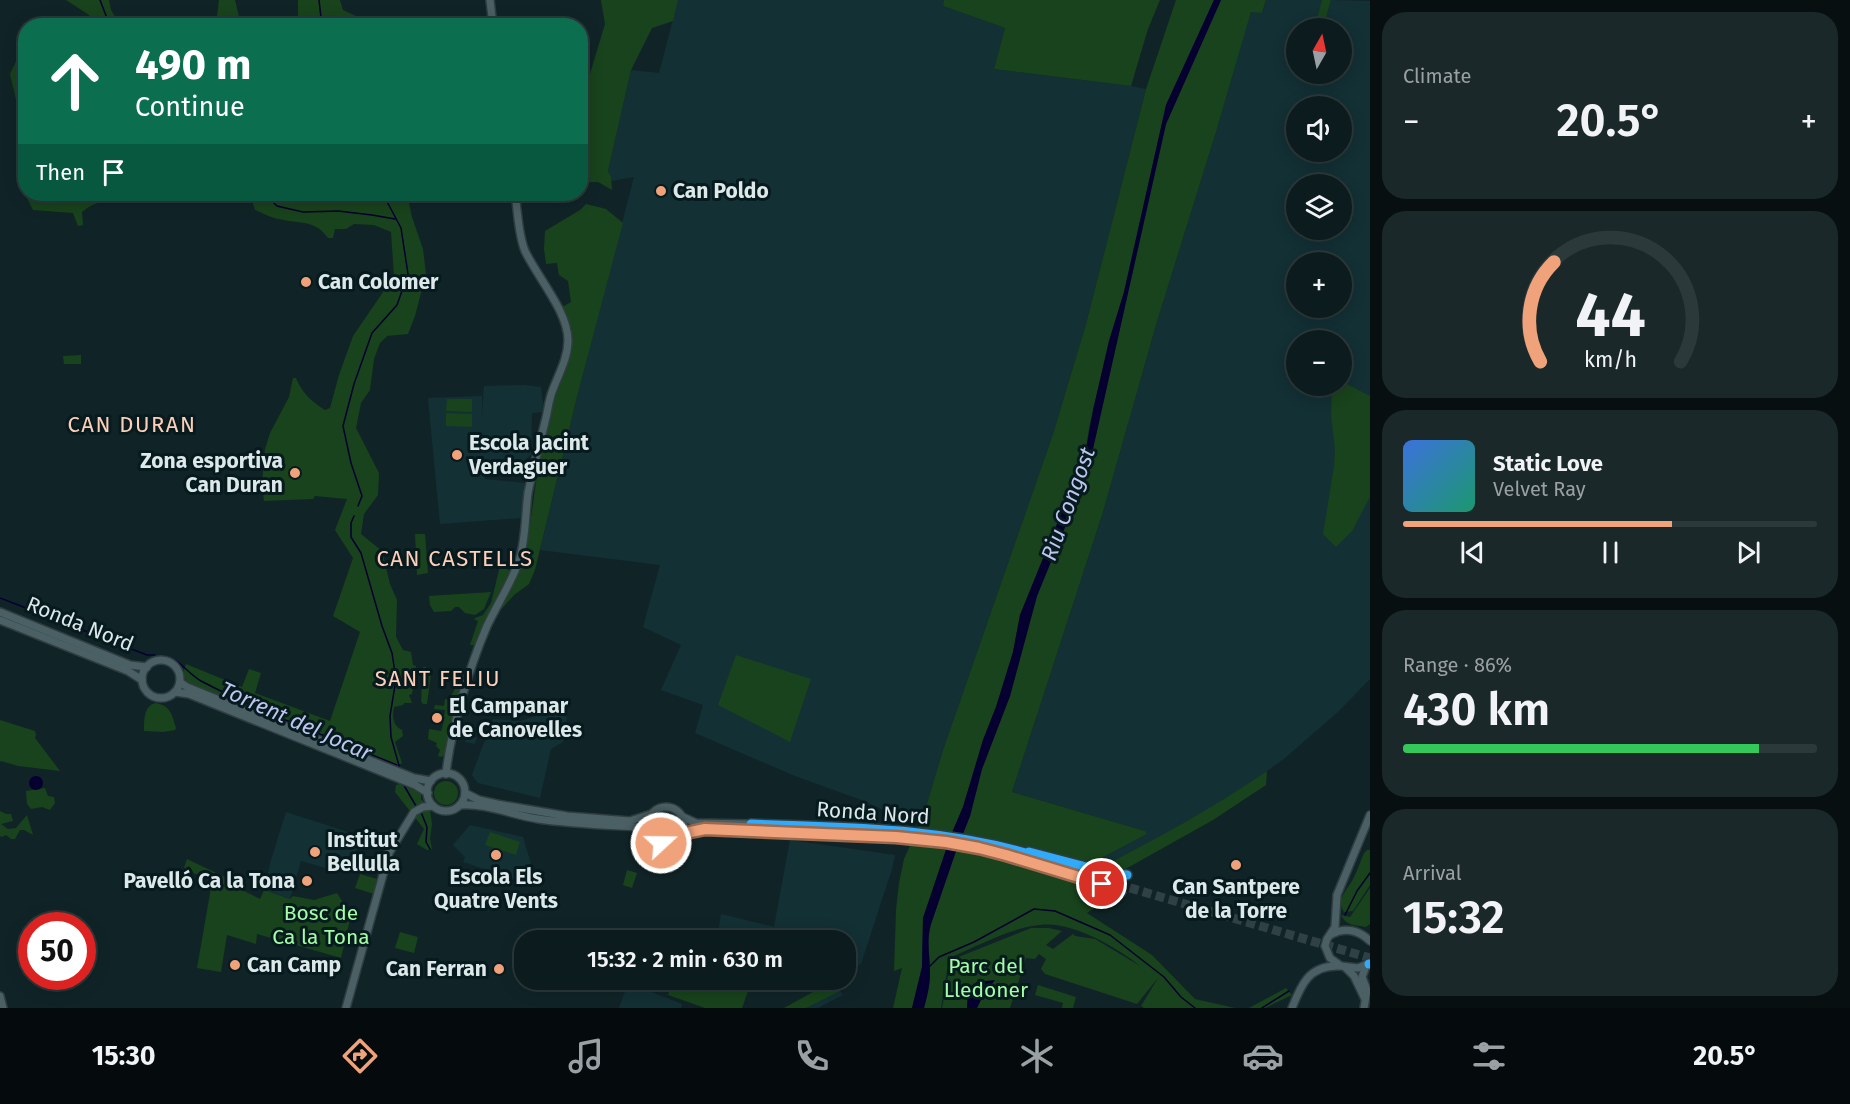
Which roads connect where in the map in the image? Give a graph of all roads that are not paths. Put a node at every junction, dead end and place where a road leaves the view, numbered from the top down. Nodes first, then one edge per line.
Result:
1 (490, 0) edge
2 (493, 18) edge
3 (516, 201) edge
4 (0, 612) edge
5 (0, 620) edge
6 (147, 667) junction
7 (142, 680) junction
8 (180, 682) junction
9 (175, 692) junction
10 (446, 774) junction
11 (399, 775) junction
12 (431, 782) junction
13 (428, 793) junction
14 (465, 793) junction
15 (460, 805) junction
16 (433, 806) junction
17 (651, 814) junction
18 (1370, 815) edge
19 (682, 817) junction
20 (750, 828) junction
21 (651, 836) junction
22 (680, 838) junction
23 (1007, 851) junction
24 (1060, 866) tunnel mouth
25 (1127, 875) dead end
26 (1121, 892) dead end
27 (1337, 917) junction
28 (1351, 930) junction
29 (1329, 936) junction
30 (1370, 941) edge
31 (1327, 954) junction
32 (1369, 964) edge
33 (1343, 966) junction
34 (1320, 969) junction
35 (0, 996) edge
36 (1365, 1005) edge
37 (3, 1008) edge
38 (346, 1008) edge
39 (1292, 1008) edge

1 - 2 main road
3 - 10 main road
4 - 6 main road, Ronda Nord
5 - 7 main road, Ronda Nord
6 - 7 main road
6 - 8 main road
7 - 9 main road
8 - 9 main road
8 - 11 main road
9 - 11 main road
10 - 12 main road
10 - 14 main road
11 - 12 main road
11 - 13 main road
12 - 13 main road
13 - 16 main road
14 - 15 main road
14 - 17 main road
15 - 16 main road
15 - 21 main road
16 - 38 main road
17 - 19 main road
17 - 21 main road
18 - 27 main road
19 - 20 main road, Ronda Nord
19 - 22 main road
20 - 22 main road, Ronda Nord
20 - 23 highway, Ronda Nord
21 - 22 main road
23 - 24 highway, Ronda Nord
23 - 25 highway
23 - 26 highway
27 - 28 main road
27 - 29 main road
28 - 29 main road
28 - 30 main road
29 - 31 main road
31 - 33 main road
31 - 34 main road
32 - 33 main road
32 - 36 main road
33 - 34 main road
33 - 36 main road
34 - 39 main road
35 - 37 main road

